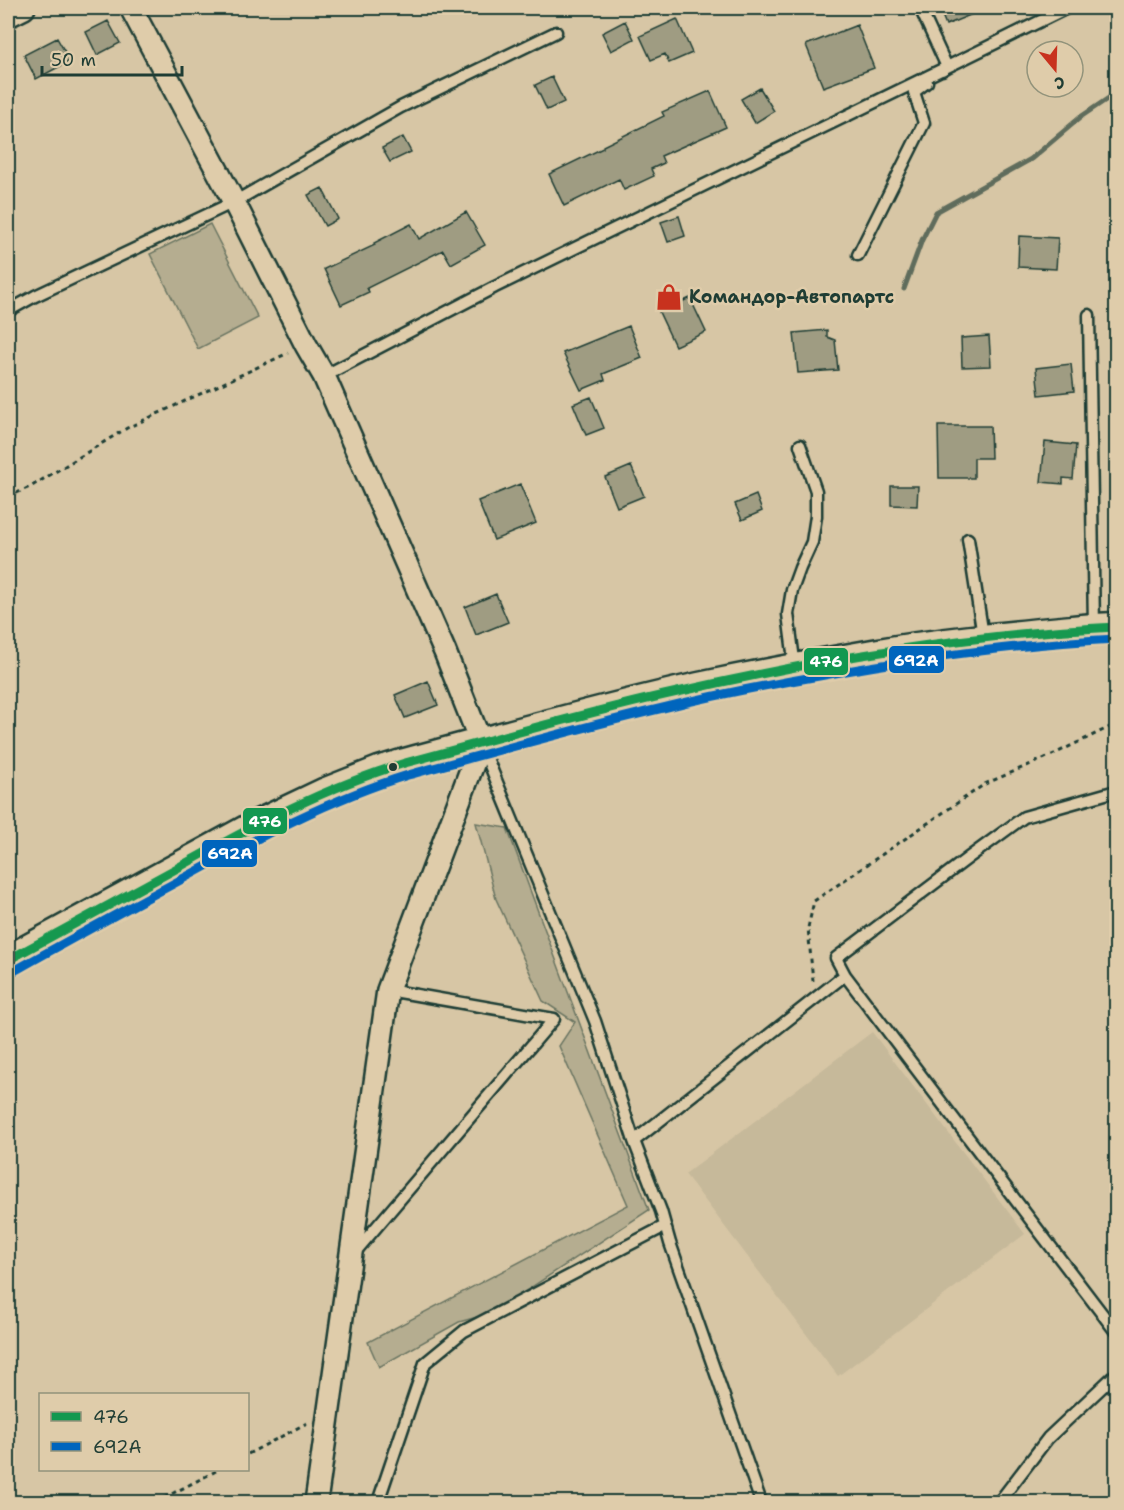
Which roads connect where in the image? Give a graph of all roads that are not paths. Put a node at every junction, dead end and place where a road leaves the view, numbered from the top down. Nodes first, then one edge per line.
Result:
1 (24, 8) edge
2 (131, 8) edge
3 (920, 8) edge
4 (1067, 8) edge
5 (8, 16) edge
6 (556, 32) dead end
7 (947, 67) junction
8 (234, 202) junction
9 (858, 255) dead end
10 (8, 312) edge
11 (1089, 315) dead end
12 (324, 376) junction
13 (800, 444) dead end
14 (968, 539) dead end
15 (1105, 628) edge
16 (983, 638) junction
17 (795, 668) junction
18 (481, 743) junction
19 (1116, 790) edge
20 (8, 960) edge
21 (845, 975) junction
22 (388, 990) junction
23 (634, 1141) junction
24 (665, 1226) junction
25 (351, 1257) junction
26 (1116, 1332) edge
27 (1116, 1374) edge
28 (316, 1503) edge
29 (378, 1503) edge
30 (760, 1503) edge
31 (999, 1503) edge

1 - 5 street
2 - 8 street
3 - 7 lane
4 - 7 lane
6 - 8 lane
7 - 9 lane
7 - 12 lane
8 - 10 lane
8 - 12 street
11 - 15 lane
12 - 18 street
13 - 17 lane
14 - 16 lane
15 - 16 main road
16 - 17 main road
17 - 18 main road
18 - 20 main road
18 - 22 street
18 - 23 lane
19 - 21 lane
21 - 23 lane
21 - 26 lane
22 - 25 street
22 - 25 lane
23 - 24 lane
24 - 29 lane
24 - 30 lane
25 - 28 street
27 - 31 lane

